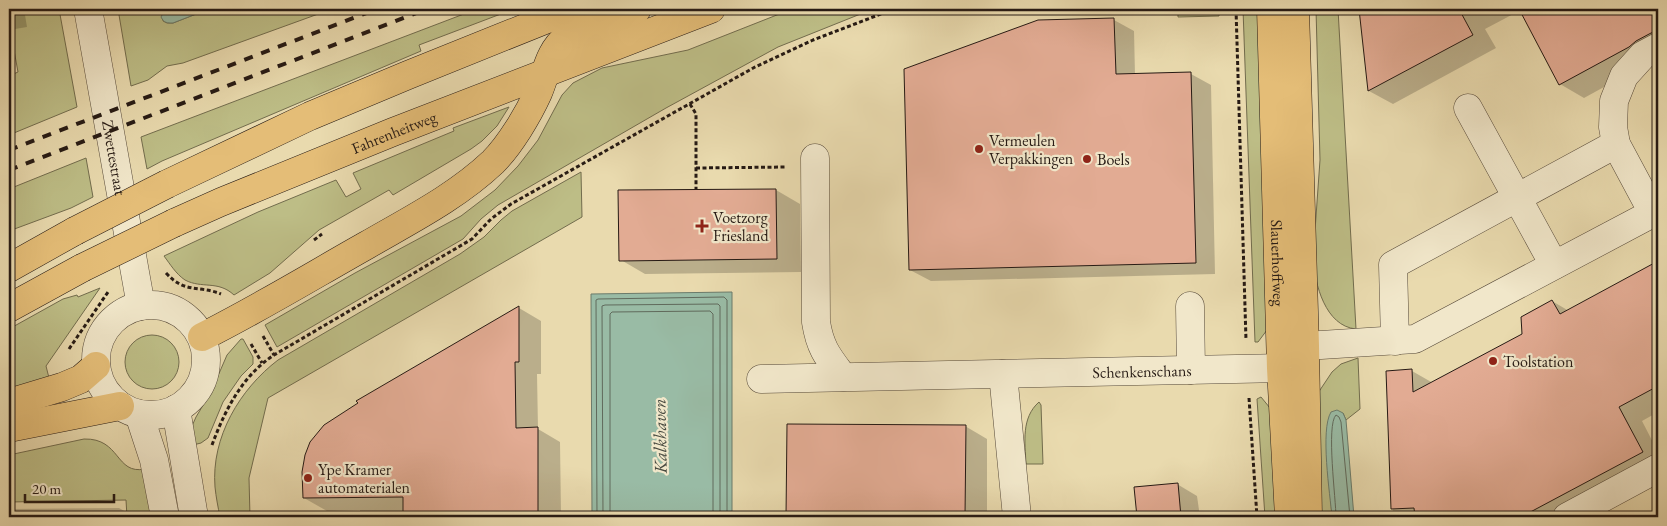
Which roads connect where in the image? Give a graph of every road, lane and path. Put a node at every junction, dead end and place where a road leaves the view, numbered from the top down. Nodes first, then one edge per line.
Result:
1 (88, 9) edge
2 (572, 9) edge
3 (637, 9) edge
4 (711, 9) edge
5 (894, 9) edge
6 (1236, 9) edge
7 (1271, 9) edge
8 (1295, 9) edge
9 (1658, 47) edge
10 (544, 73) junction
11 (690, 104) junction
12 (1468, 108) dead end
13 (1616, 144) junction
14 (815, 162) joint
15 (696, 168) junction
16 (696, 190) dead end
17 (1517, 197) junction
18 (1554, 265) junction
19 (9, 268) edge
20 (141, 306) junction
21 (1190, 306) dead end
22 (9, 308) edge
23 (262, 334) dead end
24 (202, 337) junction
25 (1395, 341) junction
26 (1305, 346) junction
27 (274, 355) junction
28 (96, 366) junction
29 (1280, 368) junction
30 (1247, 369) junction
31 (1191, 370) junction
32 (1003, 374) junction
33 (843, 377) junction
34 (761, 379) dead end
35 (9, 403) edge
36 (176, 409) junction
37 (130, 410) junction
38 (9, 428) edge
39 (183, 455) junction
40 (1658, 468) edge
41 (165, 517) edge
42 (194, 517) edge
43 (1017, 517) edge
44 (1258, 517) edge
45 (1289, 517) edge
46 (1308, 517) edge
47 (1567, 517) edge

1 - 20 street, Zwettestraat
2 - 19 main road, bridge
3 - 10 main road
4 - 10 main road, Fahrenheitweg
5 - 11 path
6 - 30 path
7 - 29 main road, Slauerhoffweg
8 - 26 main road, Slauerhoffweg
9 - 13 street
10 - 22 main road, Fahrenheitweg, bridge
10 - 24 main road
11 - 15 path
11 - 27 path
12 - 17 street
13 - 17 street
13 - 18 street
14 - 15 path
14 - 33 street
15 - 16 path
17 - 18 street
17 - 25 street
18 - 25 street
20 - 24 street
20 - 28 street
21 - 31 street
23 - 27 path
24 - 36 street
25 - 26 street
26 - 46 main road, Slauerhoffweg
27 - 39 path
28 - 35 main road
28 - 37 street
29 - 30 street, Schenkenschans
29 - 45 main road, Slauerhoffweg
30 - 31 street, Schenkenschans
30 - 44 path
31 - 32 street, Schenkenschans
32 - 33 street, Schenkenschans
32 - 43 street
33 - 34 street, Schenkenschans
36 - 37 street
36 - 39 street
37 - 38 main road
37 - 41 street
39 - 42 street
40 - 47 street

